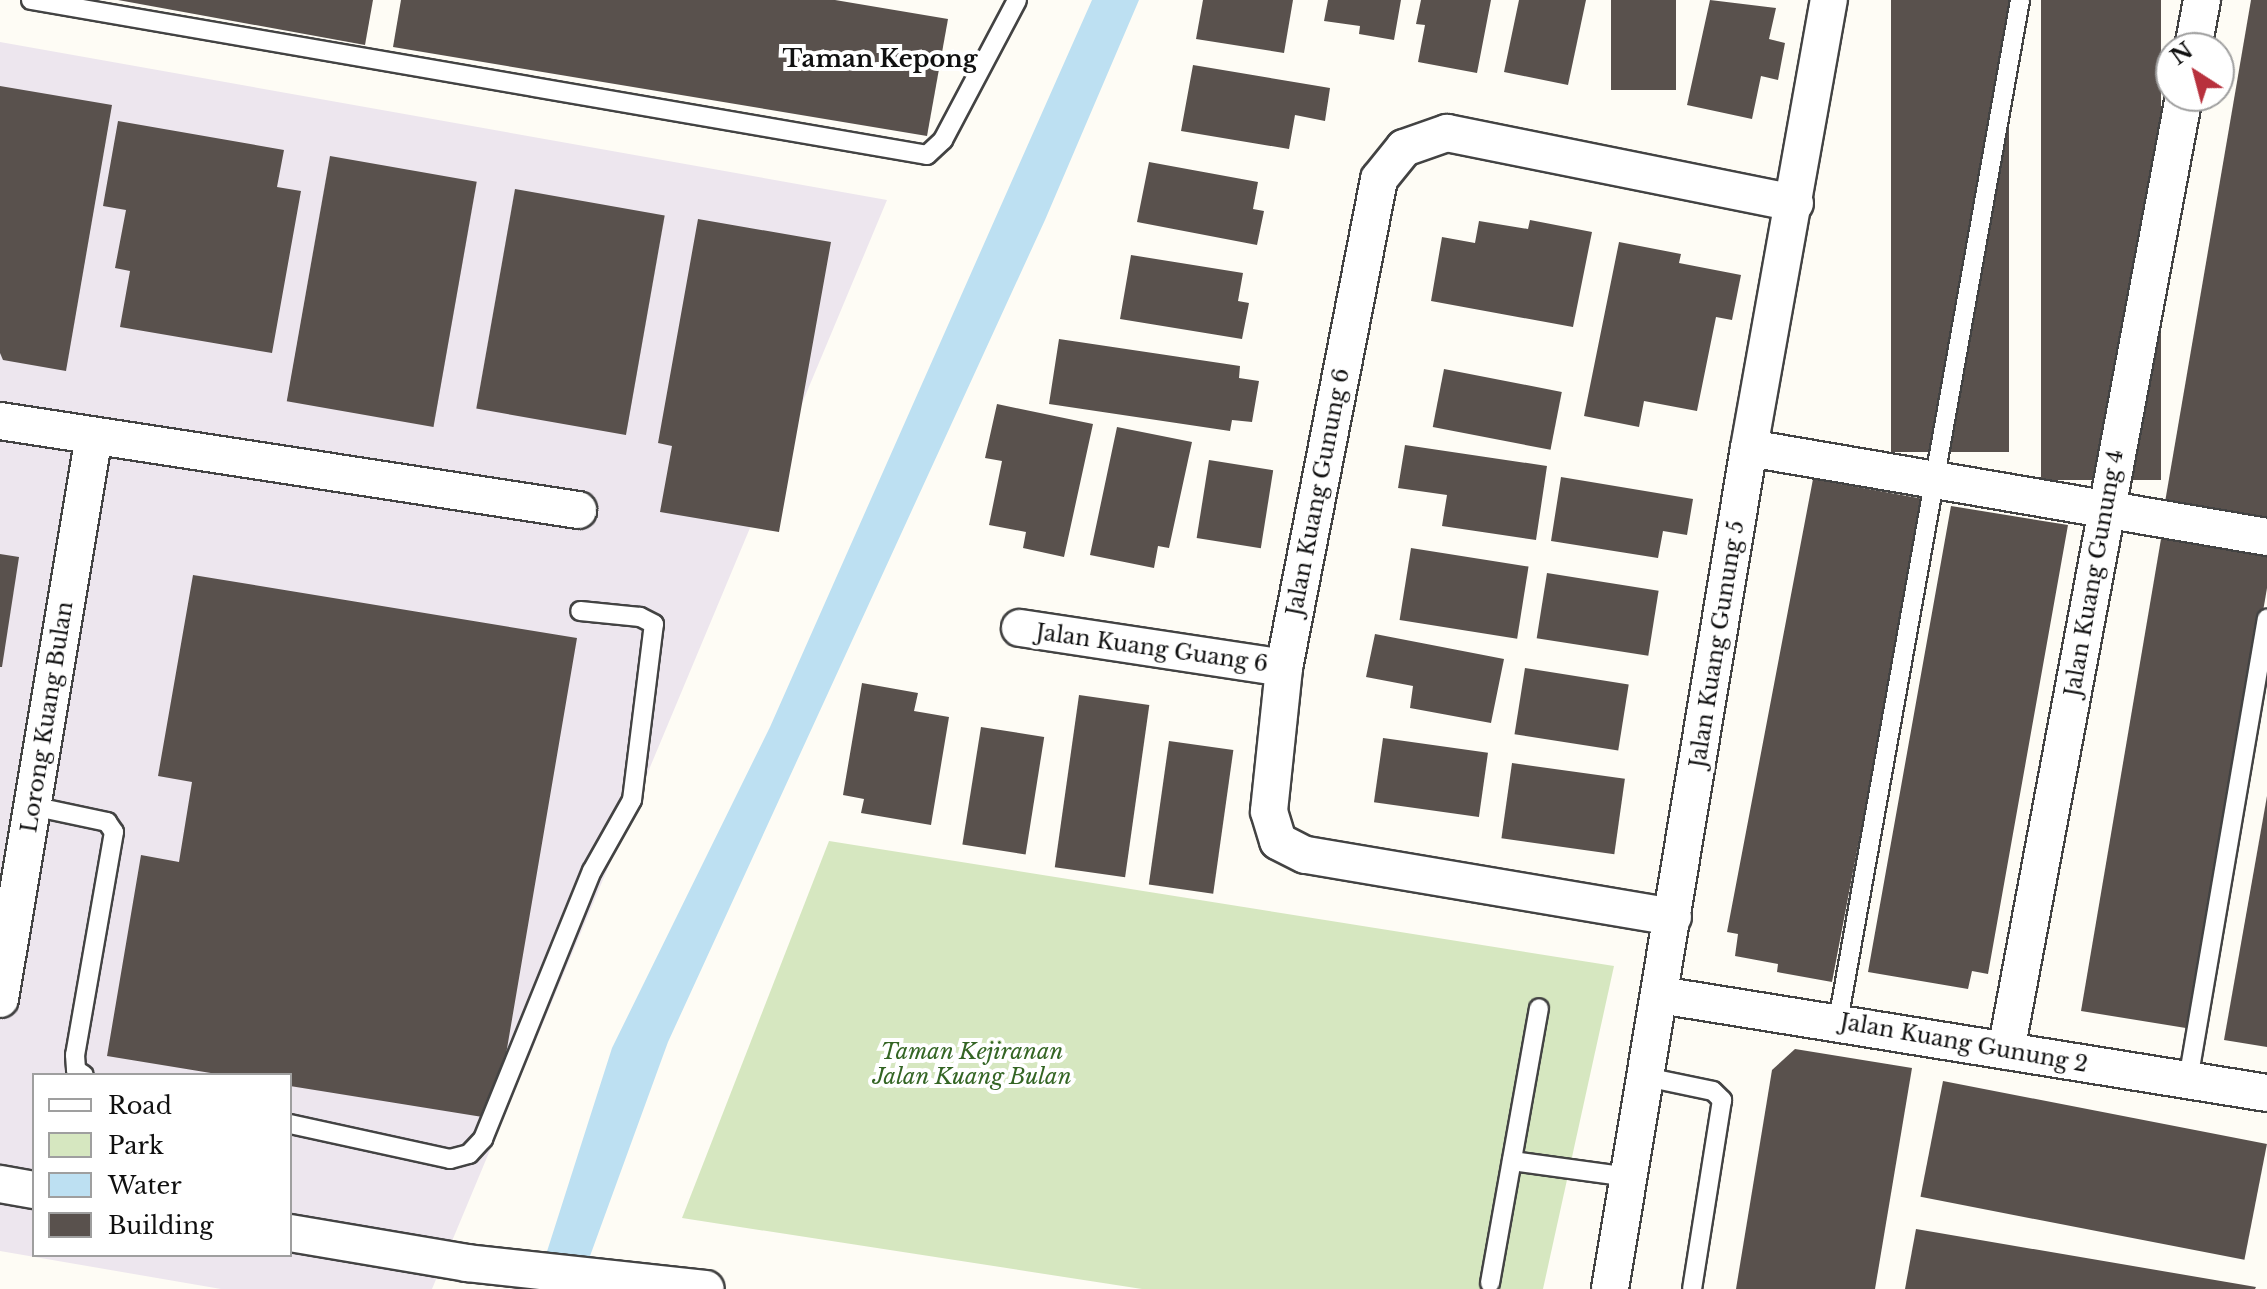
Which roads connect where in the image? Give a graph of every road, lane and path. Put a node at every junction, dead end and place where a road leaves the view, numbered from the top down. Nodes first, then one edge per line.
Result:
1 (31, 0) edge
2 (1017, 0) edge
3 (1829, 0) edge
4 (2020, 0) edge
5 (2202, 0) edge
6 (2196, 32) edge
7 (2181, 112) edge
8 (1795, 203) junction
9 (0, 421) edge
10 (94, 436) junction
11 (1749, 448) junction
12 (1936, 482) junction
13 (578, 510) dead end
14 (2105, 510) junction
15 (2267, 537) edge
16 (580, 611) dead end
17 (2267, 619) edge
18 (1020, 628) dead end
19 (1284, 668) junction
20 (32, 806) junction
21 (1673, 917) junction
22 (1660, 995) junction
23 (0, 999) edge
24 (1539, 1008) dead end
25 (1838, 1021) junction
26 (2006, 1051) junction
27 (81, 1073) edge
28 (1646, 1077) junction
29 (2188, 1080) junction
30 (2267, 1093) edge
31 (292, 1124) edge
32 (1512, 1161) junction
33 (1629, 1177) junction
34 (0, 1184) edge
35 (32, 1190) edge
36 (292, 1233) edge
37 (595, 1282) edge
38 (1490, 1283) dead end
39 (706, 1289) edge
40 (1610, 1289) edge
41 (1692, 1289) edge

1 - 2 lane
3 - 8 street, Jalan Kuang Gunung 5
4 - 12 lane
5 - 6 street
7 - 14 street, Jalan Kuang Gunung 4
8 - 11 street, Jalan Kuang Gunung 5
8 - 19 street, Jalan Kuang Gunung 6
9 - 10 street
10 - 13 street
10 - 20 street, Lorong Kuang Bulan
11 - 12 street
11 - 21 street, Jalan Kuang Gunung 5
12 - 14 street
12 - 25 lane
14 - 15 street
14 - 26 street, Jalan Kuang Gunung 4
16 - 31 lane
17 - 29 lane
18 - 19 street, Jalan Kuang Guang 6
19 - 21 street, Jalan Kuang Gunung 6
20 - 23 street, Lorong Kuang Bulan
20 - 27 lane
21 - 22 street, Jalan Kuang Gunung 5
22 - 25 street, Jalan Kuang Gunung 2
22 - 28 street, Jalan Kuang Gunung 5
24 - 32 lane
25 - 26 street, Jalan Kuang Gunung 2
26 - 29 street, Jalan Kuang Gunung 2
28 - 33 street, Jalan Kuang Gunung 5
28 - 41 lane
29 - 30 street, Jalan Kuang Gunung 2
32 - 33 lane
32 - 38 lane
33 - 40 street, Jalan Kuang Gunung 5
34 - 35 street
36 - 37 street
37 - 39 street

